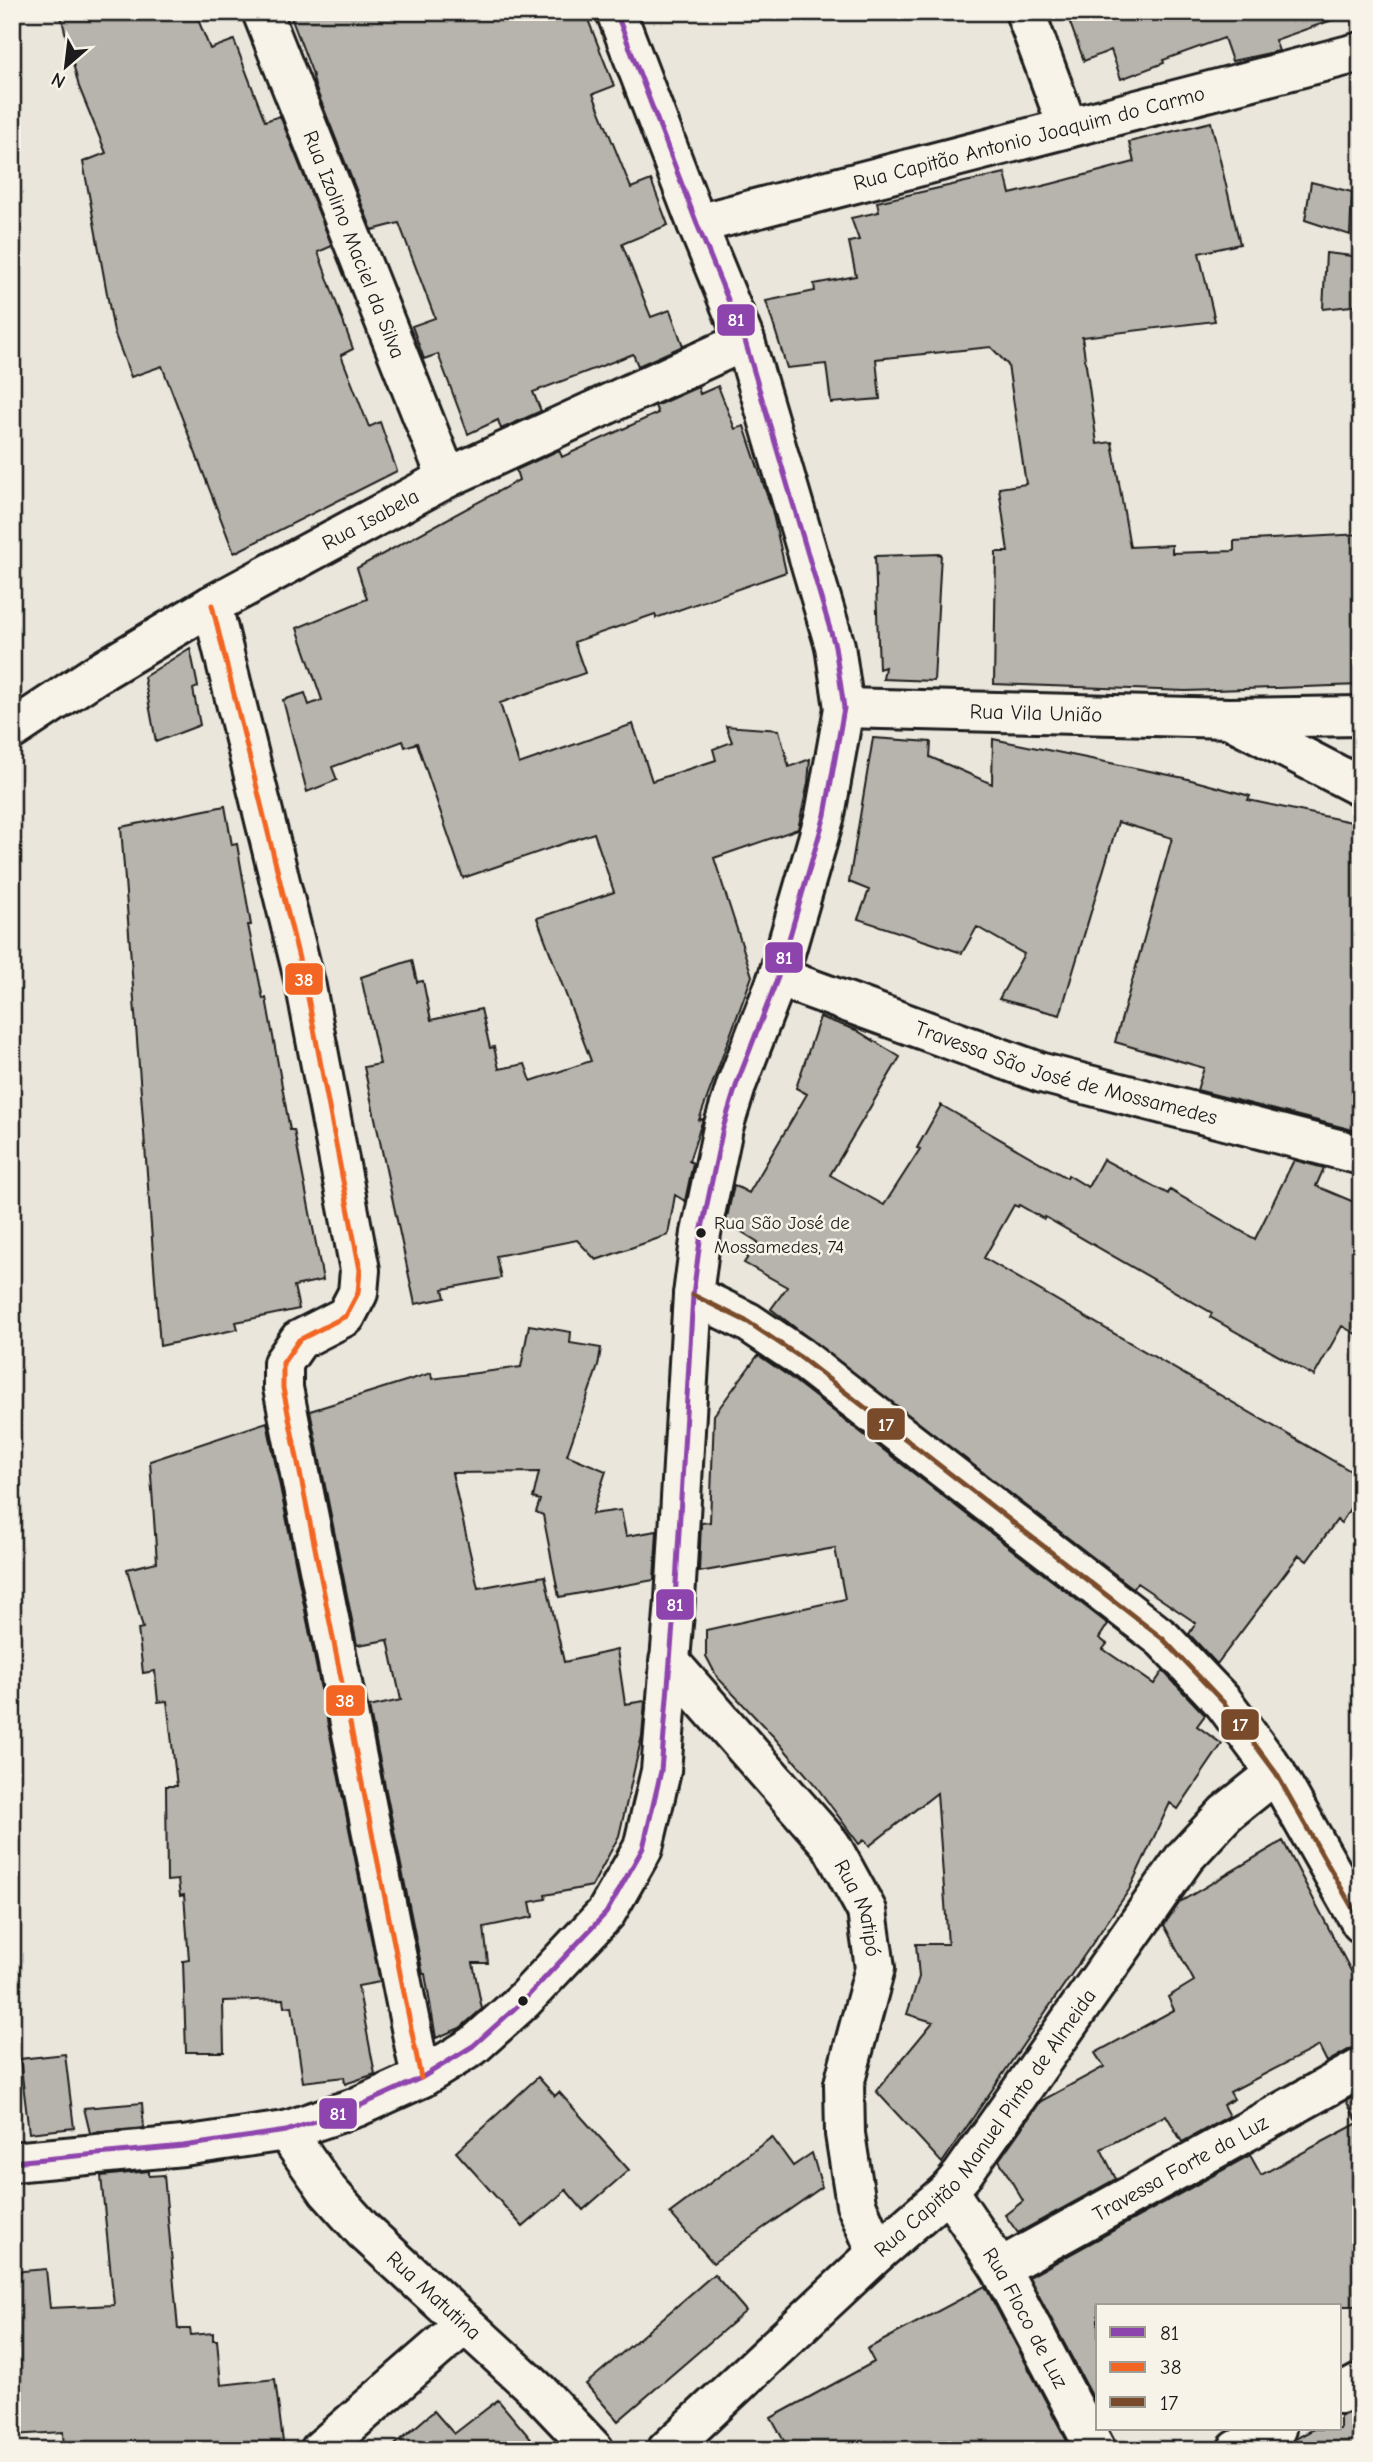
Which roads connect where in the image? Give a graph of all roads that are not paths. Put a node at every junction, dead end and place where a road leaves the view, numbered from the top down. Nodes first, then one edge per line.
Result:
1 (262, 12) edge
2 (616, 12) edge
3 (1025, 12) edge
4 (1361, 52) edge
5 (1068, 128) junction
6 (697, 224) junction
7 (746, 341) junction
8 (447, 478) junction
9 (212, 605) junction
10 (844, 708) junction
11 (1361, 716) edge
12 (1229, 718) junction
13 (12, 730) edge
14 (1361, 787) edge
15 (778, 977) junction
16 (1361, 1155) edge
17 (693, 1295) junction
18 (669, 1661) junction
19 (1276, 1773) junction
20 (1361, 1923) edge
21 (1361, 2068) edge
22 (421, 2078) junction
23 (285, 2131) junction
24 (12, 2162) edge
25 (948, 2191) junction
26 (877, 2253) junction
27 (1000, 2268) junction
28 (465, 2324) junction
29 (1361, 2382) edge
30 (1342, 2393) edge
31 (1274, 2430) edge
32 (320, 2450) edge
33 (594, 2450) edge
34 (667, 2450) edge
35 (1096, 2450) edge
36 (1237, 2450) edge

1 - 8 street, Rua Izolino Maciel da Silva
2 - 6 street
3 - 5 street
4 - 5 street, Rua Capitão Antonio Joaquim do Carmo
5 - 6 street, Rua Capitão Antonio Joaquim do Carmo
6 - 7 street
7 - 8 street, Rua Isabela
7 - 10 street
8 - 9 street, Rua Isabela
9 - 13 street, Rua Isabela
9 - 22 street
10 - 12 street, Rua Vila União
10 - 15 street
11 - 12 street, Rua Vila União
12 - 14 street, Rua Vila União
15 - 16 street, Travessa São José de Mossamedes
15 - 17 street
17 - 18 street
17 - 19 street
18 - 22 street
18 - 26 street, Rua Matipó
19 - 20 street
19 - 25 street, Rua Capitão Manuel Pinto de Almeida
21 - 27 street, Travessa Forte da Luz
22 - 23 street
23 - 24 street
23 - 28 street, Rua Matutina
25 - 26 street, Rua Capitão Manuel Pinto de Almeida
25 - 27 street, Rua Floco de Luz
26 - 34 street, Rua Capitão Manuel Pinto de Almeida
27 - 35 street, Rua Floco de Luz
28 - 32 street
28 - 33 street, Rua Matutina
29 - 30 street
31 - 36 street

